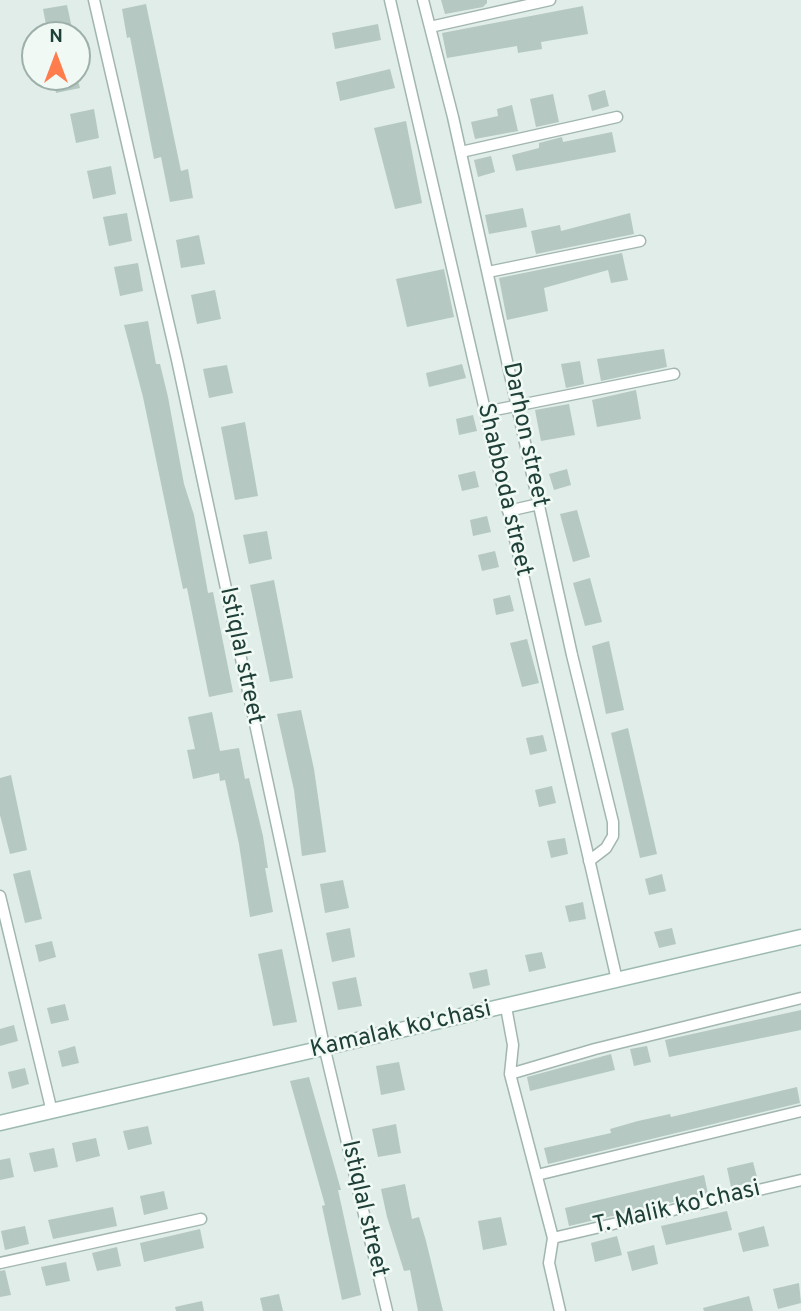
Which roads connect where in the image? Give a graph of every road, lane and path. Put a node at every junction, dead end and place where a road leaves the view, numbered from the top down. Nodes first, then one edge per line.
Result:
1 (94, 0) edge
2 (390, 0) edge
3 (423, 0) edge
4 (550, 0) edge
5 (430, 27) junction
6 (617, 117) dead end
7 (461, 152) junction
8 (640, 241) dead end
9 (488, 272) junction
10 (674, 373) dead end
11 (517, 405) junction
12 (485, 412) junction
13 (539, 504) junction
14 (508, 511) junction
15 (589, 861) junction
16 (0, 896) edge
17 (801, 937) edge
18 (617, 980) junction
19 (801, 998) edge
20 (506, 1007) junction
21 (325, 1049) junction
22 (510, 1074) junction
23 (801, 1111) edge
24 (52, 1112) junction
25 (0, 1123) edge
26 (537, 1175) junction
27 (801, 1180) edge
28 (201, 1219) dead end
29 (553, 1238) junction
30 (0, 1263) edge
31 (387, 1311) edge
32 (560, 1311) edge

1 - 21 street, Istiqlal street
2 - 12 street, Shabboda street
3 - 5 street, Darhon street
4 - 5 street
5 - 7 street, Darhon street
6 - 7 street
7 - 9 street, Darhon street
8 - 9 street
9 - 11 street, Darhon street
10 - 11 street
11 - 12 street
11 - 13 street, Darhon street
12 - 14 street, Shabboda street
13 - 14 street
13 - 15 street, Darhon street
14 - 15 street, Shabboda street
15 - 18 street, Shabboda street
16 - 24 street
17 - 18 main road, Kamalak ko'chasi
18 - 20 main road, Kamalak ko'chasi
19 - 22 street
20 - 21 main road, Kamalak ko'chasi
20 - 22 street
21 - 24 main road, Kamalak ko'chasi
21 - 31 street, Istiqlal street
22 - 26 street
23 - 26 street
24 - 25 main road, Kamalak ko'chasi
26 - 29 street
27 - 29 street, T. Malik ko'chasi
28 - 30 street
29 - 32 street

